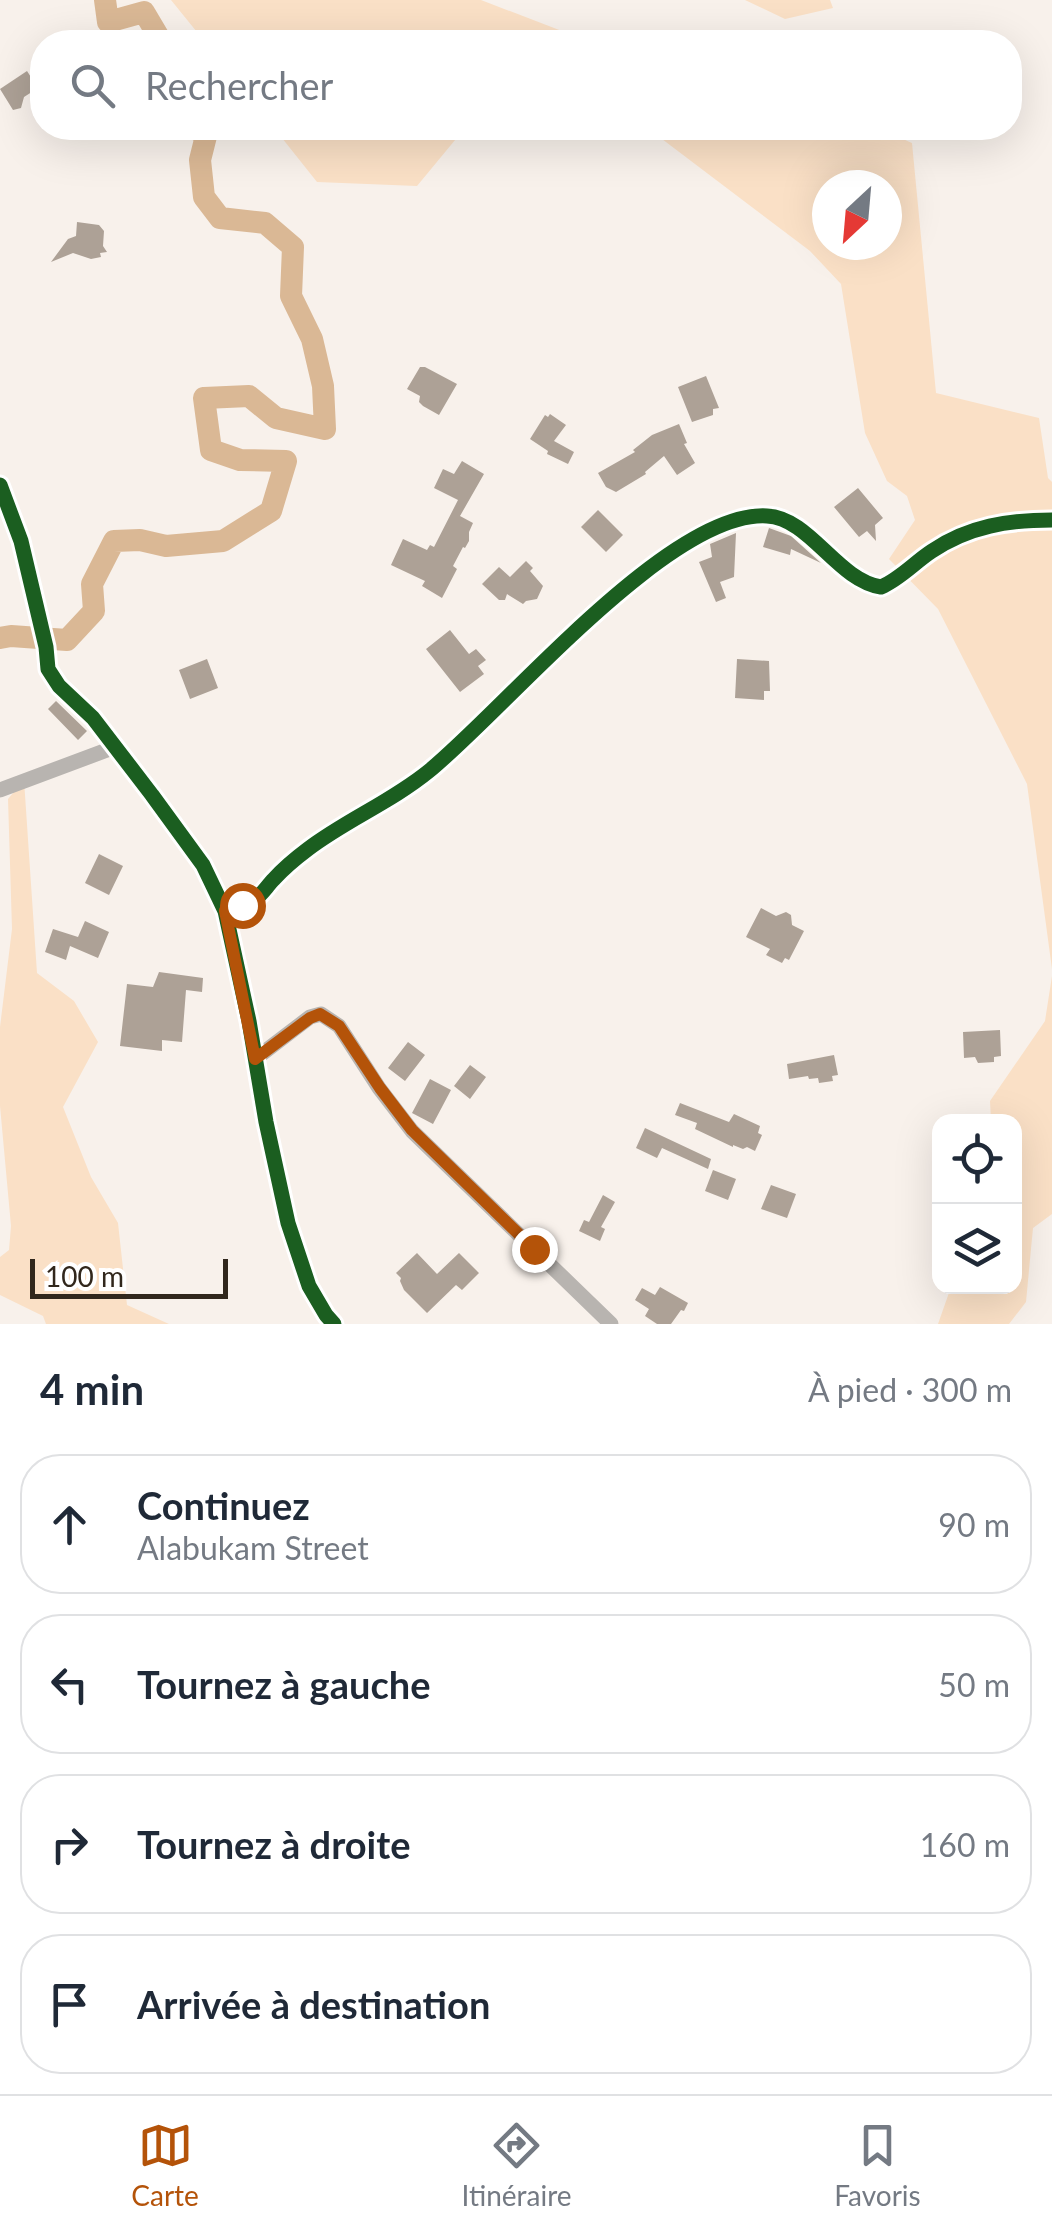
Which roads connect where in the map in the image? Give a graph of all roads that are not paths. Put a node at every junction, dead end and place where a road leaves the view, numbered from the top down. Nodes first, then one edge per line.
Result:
1 (0, 485) edge
2 (1052, 520) edge
3 (115, 747) junction
4 (0, 790) edge
5 (225, 911) junction
6 (255, 1059) junction
7 (334, 1324) edge
8 (611, 1324) edge

1 - 3 street
2 - 5 street
3 - 4 street
3 - 5 street
5 - 6 street
6 - 7 street
6 - 8 street

